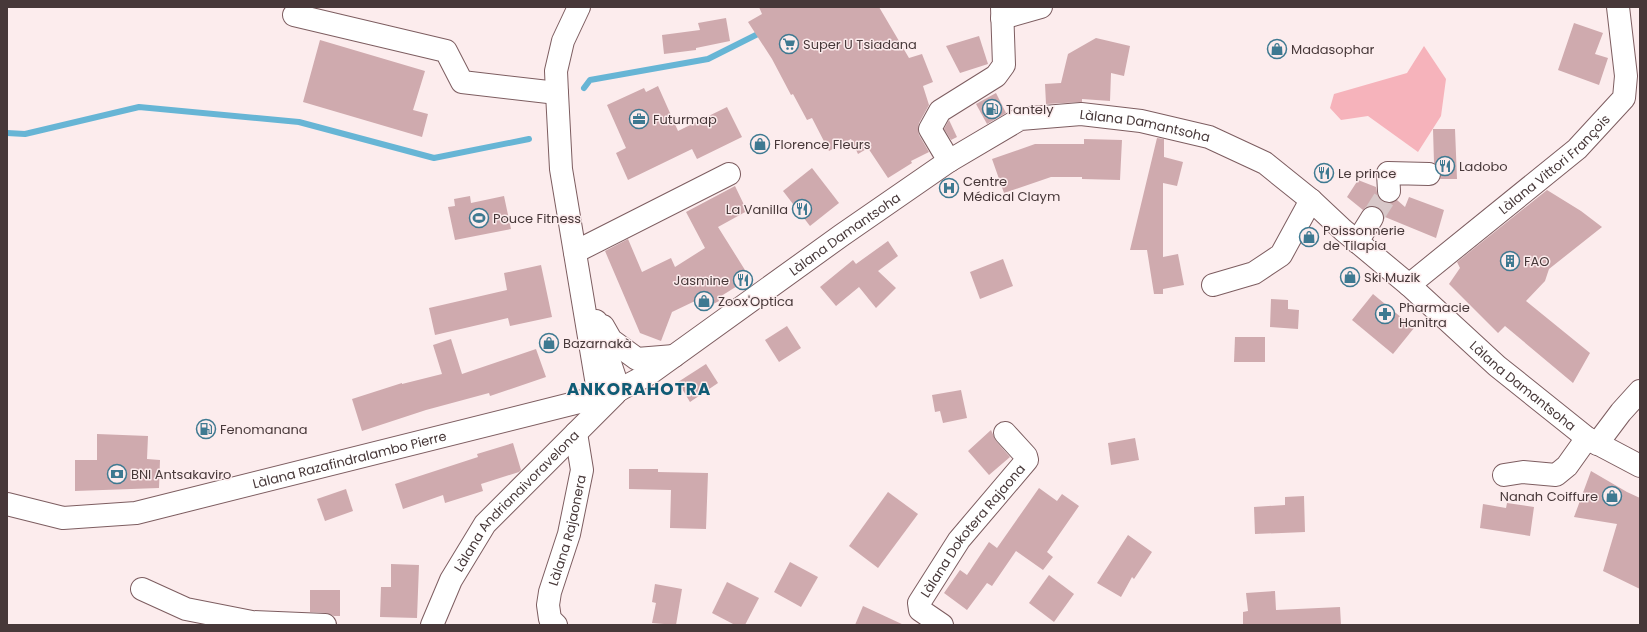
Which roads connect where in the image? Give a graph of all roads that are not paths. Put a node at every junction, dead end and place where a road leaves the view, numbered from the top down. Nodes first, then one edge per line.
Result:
1 (579, 7) edge
2 (1041, 7) edge
3 (1618, 7) edge
4 (1002, 13) edge
5 (294, 15) dead end
6 (557, 92) junction
7 (1632, 101) edge
8 (948, 161) junction
9 (729, 174) dead end
10 (1429, 174) dead end
11 (1388, 191) tunnel mouth
12 (1311, 200) junction
13 (1372, 218) tunnel mouth
14 (1358, 242) junction
15 (575, 252) junction
16 (1213, 285) dead end
17 (1409, 285) junction
18 (590, 300) junction
19 (675, 356) junction
20 (1640, 391) edge
21 (609, 394) junction
22 (562, 407) junction
23 (1005, 432) dead end
24 (576, 433) junction
25 (1592, 441) junction
26 (1640, 466) edge
27 (1504, 475) dead end
28 (7, 504) edge
29 (142, 589) dead end
30 (252, 624) edge
31 (325, 625) edge
32 (432, 625) edge
33 (556, 625) edge
34 (942, 625) edge

1 - 6 main road
2 - 4 main road
3 - 7 main road, Làlana Vittori François
4 - 8 main road
5 - 6 main road
6 - 15 main road
7 - 17 main road, Làlana Vittori François
8 - 12 main road, Làlana Damantsoha
8 - 19 main road, Làlana Damantsoha
9 - 15 main road
10 - 11 main road
12 - 14 main road, Làlana Damantsoha
12 - 16 main road
13 - 14 main road
14 - 17 main road, Làlana Damantsoha
15 - 18 main road
15 - 21 main road
17 - 25 main road, Làlana Damantsoha
18 - 19 main road
18 - 21 main road
19 - 21 main road, Làlana Damantsoha
20 - 25 main road
21 - 22 main road, Làlana Razafindralambo Pierre
21 - 24 main road, Làlana Andrianaivoravelona
22 - 24 main road, Làlana Rajaonera
22 - 28 main road, Làlana Razafindralambo Pierre
23 - 34 main road, Làlana Dokotera Rajaona
24 - 32 main road, Làlana Andrianaivoravelona
24 - 33 main road, Làlana Rajaonera
25 - 26 main road, Làlana Damantsoha
25 - 27 main road
29 - 30 main road
30 - 31 main road

